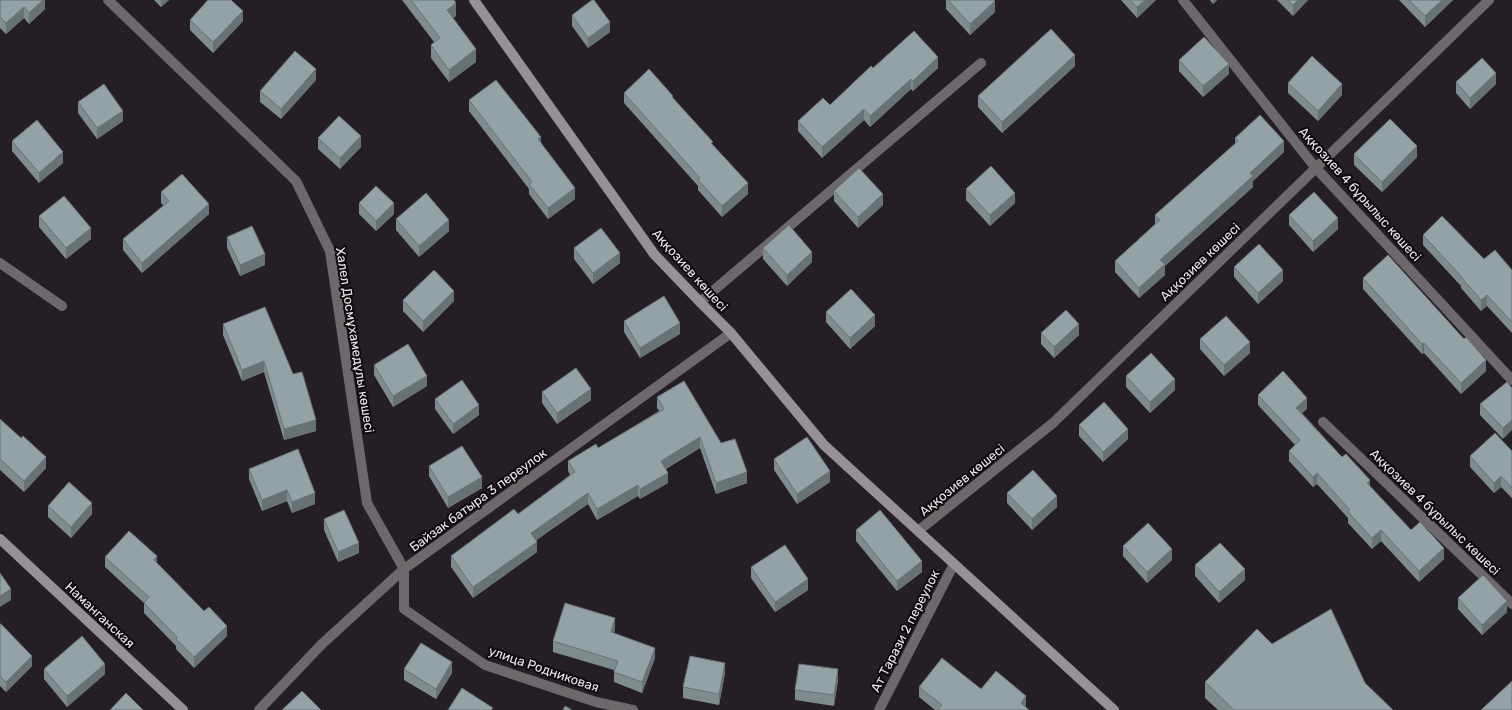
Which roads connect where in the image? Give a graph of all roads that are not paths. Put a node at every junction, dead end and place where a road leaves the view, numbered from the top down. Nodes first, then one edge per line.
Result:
1 (108, 0) edge
2 (474, 0) edge
3 (1183, 0) edge
4 (1489, 0) edge
5 (981, 63) dead end
6 (1315, 167) junction
7 (0, 263) edge
8 (700, 302) junction
9 (62, 306) dead end
10 (731, 333) junction
11 (1512, 380) edge
12 (1324, 422) dead end
13 (918, 531) junction
14 (0, 538) edge
15 (954, 564) junction
16 (404, 570) junction
17 (1512, 604) edge
18 (183, 710) edge
19 (259, 710) edge
20 (633, 710) edge
21 (879, 710) edge
22 (1114, 710) edge

1 - 16 street, Халел Досмұхамедұлы көшесі
2 - 8 main road, Аққозиев көшесі
3 - 6 street, Аққозиев 4 бұрылыс көшесі
4 - 6 street, Аққозиев көшесі
5 - 8 street
6 - 11 street, Аққозиев 4 бұрылыс көшесі
6 - 13 street, Аққозиев көшесі
7 - 9 street
8 - 10 main road, Аққозиев көшесі
10 - 13 main road, Аққозиев көшесі
10 - 16 street, Байзак батыра 3 переулок
12 - 17 street, Аққозиев 4 бұрылыс көшесі
13 - 15 main road, Аққозиев көшесі
14 - 18 main road, Наманганская
15 - 21 street, Ат Тарази 2 переулок
15 - 22 main road, Аққозиев көшесі
16 - 19 street, Байзак батыра 3 переулок
16 - 20 street, улица Родниковая

